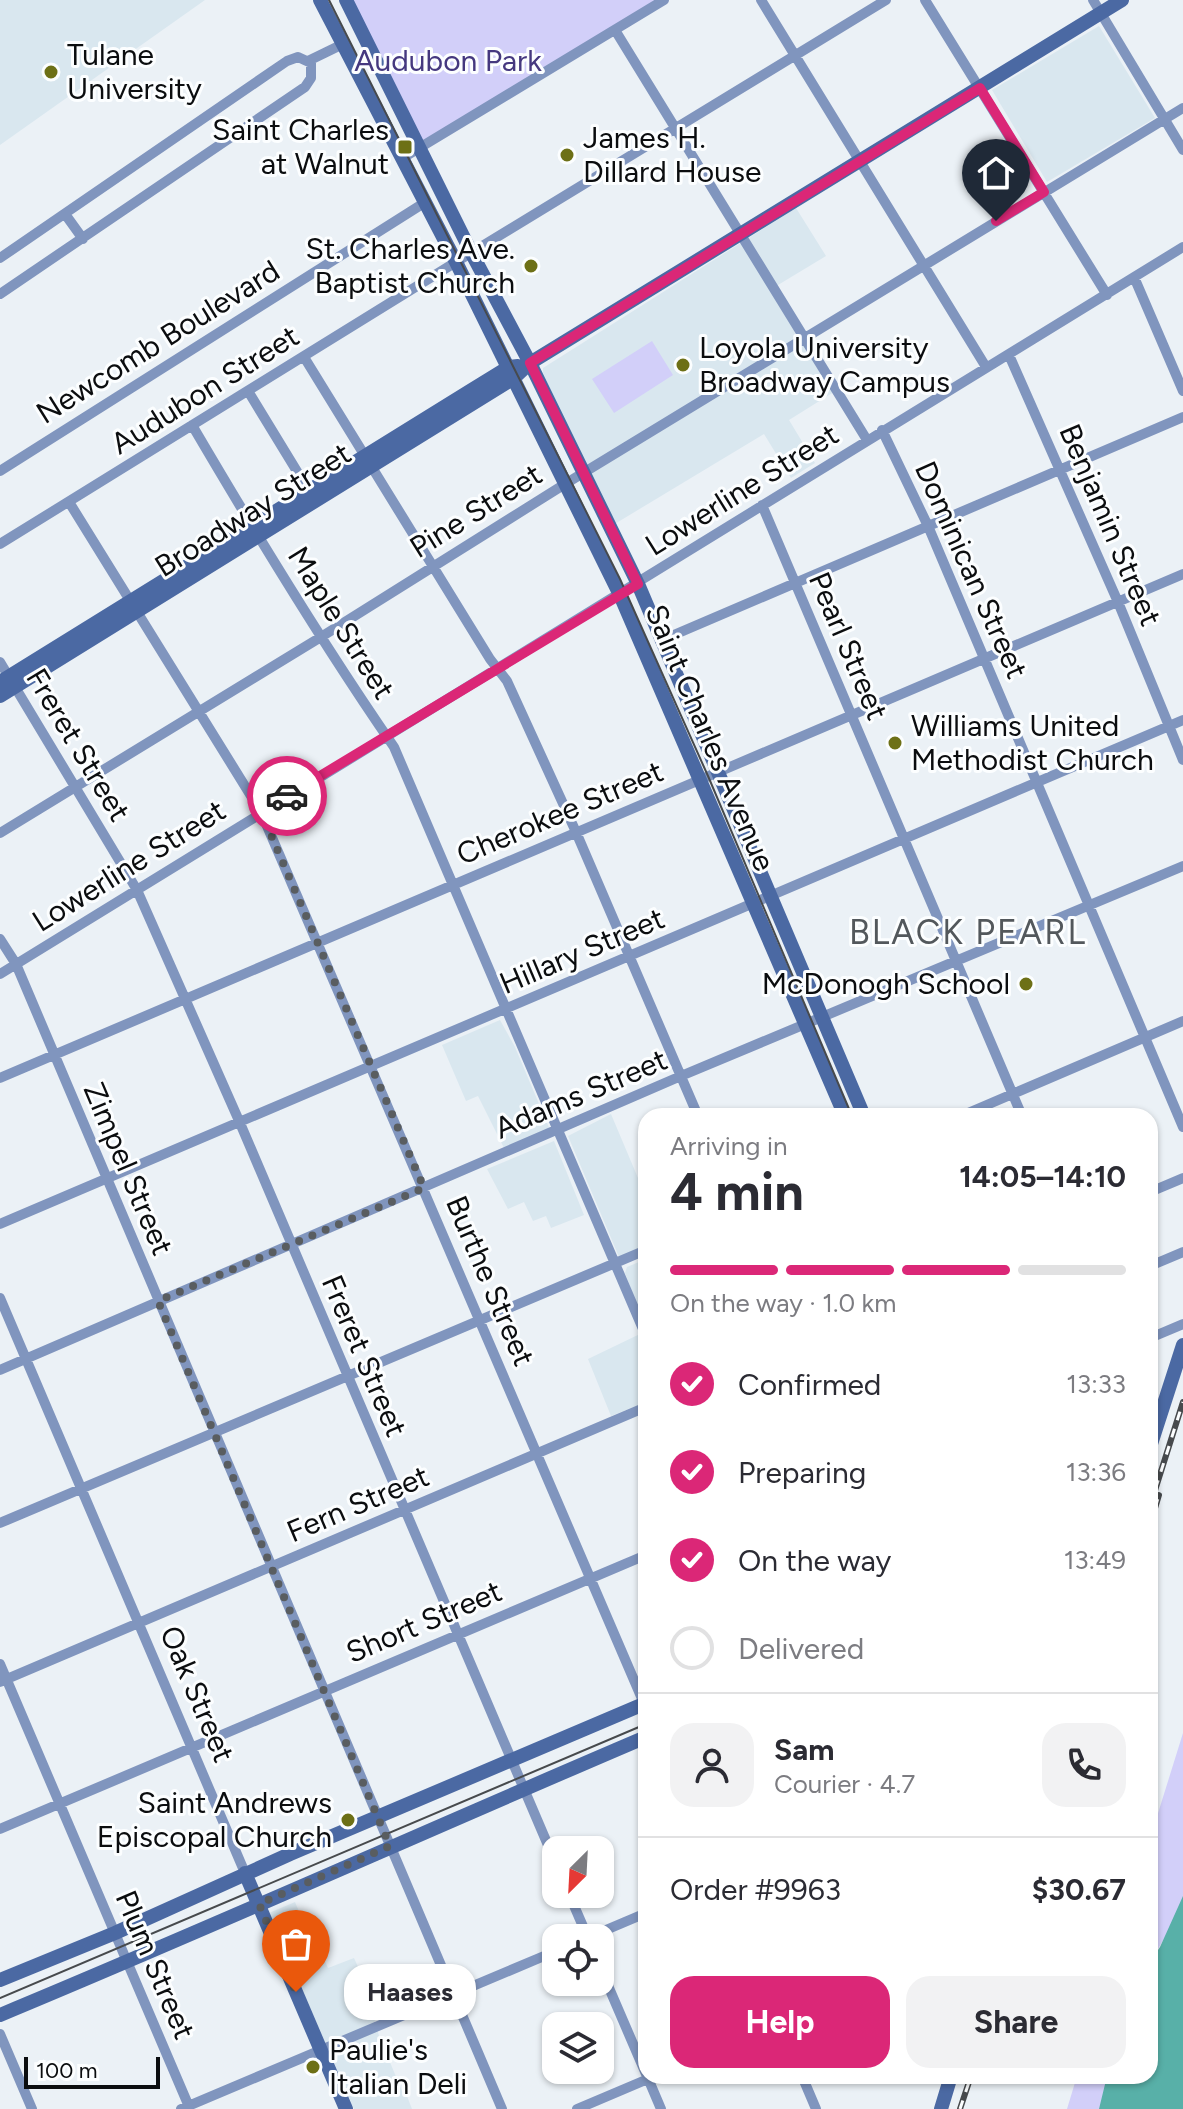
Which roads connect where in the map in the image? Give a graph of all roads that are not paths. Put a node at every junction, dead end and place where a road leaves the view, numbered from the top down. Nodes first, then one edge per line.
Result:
1 (320, 0) edge
2 (346, 0) edge
3 (664, 0) edge
4 (761, 0) edge
5 (886, 0) edge
6 (925, 0) edge
7 (1122, 0) edge
8 (1097, 6) edge
9 (615, 30) junction
10 (343, 44) junction
11 (794, 56) junction
12 (310, 64) junction
13 (980, 88) junction
14 (1183, 108) edge
15 (1164, 120) junction
16 (675, 129) junction
17 (420, 147) junction
18 (1183, 150) edge
19 (401, 159) junction
20 (860, 161) junction
21 (1044, 192) junction
22 (424, 203) junction
23 (65, 214) junction
24 (740, 234) junction
25 (83, 239) junction
26 (1183, 247) edge
27 (471, 252) junction
28 (0, 258) edge
29 (456, 262) junction
30 (924, 265) junction
31 (1134, 277) junction
32 (0, 294) edge
33 (1107, 295) junction
34 (805, 339) junction
35 (1009, 355) junction
36 (304, 357) junction
37 (530, 363) junction
38 (986, 367) junction
39 (512, 373) junction
40 (248, 391) junction
41 (1183, 391) edge
42 (1183, 417) edge
43 (192, 425) junction
44 (882, 430) junction
45 (867, 440) junction
46 (369, 462) junction
47 (1061, 470) junction
48 (0, 471) edge
49 (583, 473) junction
50 (565, 484) junction
51 (309, 491) junction
52 (69, 502) junction
53 (762, 505) junction
54 (928, 526) junction
55 (255, 532) junction
56 (0, 544) edge
57 (432, 567) junction
58 (1183, 574) edge
59 (794, 582) junction
60 (638, 584) junction
61 (620, 595) junction
62 (1118, 602) junction
63 (133, 607) junction
64 (321, 637) junction
65 (662, 640) junction
66 (984, 659) junction
67 (0, 662) edge
68 (499, 669) junction
69 (8, 682) edge
70 (0, 696) edge
71 (198, 712) junction
72 (851, 715) junction
73 (1183, 720) edge
74 (1169, 726) junction
75 (386, 736) junction
76 (1183, 760) edge
77 (719, 772) junction
78 (700, 779) junction
79 (1037, 782) junction
80 (76, 786) junction
81 (261, 812) junction
82 (576, 832) junction
83 (0, 833) edge
84 (904, 837) junction
85 (1183, 866) edge
86 (454, 884) junction
87 (137, 890) junction
88 (772, 896) junction
89 (753, 904) junction
90 (1089, 905) junction
91 (0, 939) edge
92 (318, 941) junction
93 (630, 956) junction
94 (957, 962) junction
95 (16, 964) junction
96 (0, 974) edge
97 (186, 999) junction
98 (507, 1009) junction
99 (822, 1018) junction
100 (1183, 1021) edge
101 (805, 1026) junction
102 (1145, 1037) junction
103 (54, 1055) junction
104 (372, 1066) junction
105 (681, 1076) junction
106 (0, 1078) edge
107 (1013, 1094) junction
108 (695, 1108) edge
109 (841, 1108) edge
110 (861, 1108) edge
111 (980, 1108) edge
112 (1019, 1108) edge
113 (240, 1123) junction
114 (1183, 1127) edge
115 (558, 1130) junction
116 (106, 1178) junction
117 (1183, 1178) edge
118 (424, 1188) junction
119 (1158, 1189) edge
120 (0, 1224) edge
121 (291, 1245) junction
122 (1183, 1252) edge
123 (638, 1253) edge
124 (615, 1263) junction
125 (1158, 1263) edge
126 (0, 1298) edge
127 (158, 1301) junction
128 (638, 1317) edge
129 (480, 1321) junction
130 (1183, 1324) edge
131 (1158, 1335) edge
132 (1183, 1345) edge
133 (26, 1359) junction
134 (0, 1370) edge
135 (347, 1378) junction
136 (638, 1410) edge
137 (1158, 1422) edge
138 (214, 1435) junction
139 (537, 1454) junction
140 (81, 1488) junction
141 (404, 1511) junction
142 (0, 1523) edge
143 (638, 1558) edge
144 (272, 1567) junction
145 (591, 1579) junction
146 (139, 1623) junction
147 (457, 1633) junction
148 (0, 1664) edge
149 (3, 1681) edge
150 (638, 1689) edge
151 (324, 1690) junction
152 (638, 1708) edge
153 (638, 1740) edge
154 (192, 1747) junction
155 (512, 1760) junction
156 (524, 1789) junction
157 (60, 1803) junction
158 (378, 1817) junction
159 (0, 1829) edge
160 (544, 1836) edge
161 (390, 1846) junction
162 (245, 1873) junction
163 (259, 1904) junction
164 (638, 1916) edge
165 (614, 1927) edge
166 (115, 1933) junction
167 (542, 1957) edge
168 (127, 1962) junction
169 (0, 1980) edge
170 (453, 1994) junction
171 (613, 1996) edge
172 (0, 2015) edge
173 (0, 2034) edge
174 (321, 2050) junction
175 (638, 2052) edge
176 (638, 2081) edge
177 (652, 2084) edge
178 (805, 2084) edge
179 (949, 2084) edge
180 (187, 2108) edge
181 (32, 2109) edge
182 (346, 2109) edge
183 (502, 2109) edge
184 (577, 2109) edge
185 (661, 2109) edge
186 (816, 2109) edge
187 (941, 2109) edge

1 - 10 main road, Saint Charles Avenue
2 - 17 main road, Saint Charles Avenue
3 - 9 street
4 - 11 street
5 - 11 street, Audubon Street
6 - 13 street
7 - 8 main road, Broadway Street
8 - 13 main road, Broadway Street
8 - 15 street
9 - 16 street
9 - 17 street
10 - 12 street
10 - 19 main road, Saint Charles Avenue
11 - 16 street, Audubon Street
11 - 20 street
12 - 23 street
12 - 25 street
13 - 20 main road, Broadway Street
13 - 21 street
14 - 15 street, Pine Street
15 - 18 street
15 - 21 street, Pine Street
16 - 24 street
16 - 27 street, Audubon Street
17 - 19 street
17 - 27 main road, Saint Charles Avenue
19 - 22 main road, Saint Charles Avenue
20 - 24 main road, Broadway Street
20 - 30 street
21 - 30 street, Pine Street
21 - 33 street
22 - 29 main road, Saint Charles Avenue
22 - 48 street, Newcomb Boulevard
23 - 25 street
23 - 28 street
24 - 34 street
24 - 37 main road, Broadway Street
25 - 32 street
26 - 31 street, Lowerline Street
27 - 29 street, Audubon Street
27 - 37 main road, Saint Charles Avenue
29 - 36 street, Audubon Street
29 - 39 main road, Saint Charles Avenue
30 - 34 street, Pine Street
30 - 38 street
31 - 33 street, Lowerline Street
31 - 41 street
33 - 35 street, Lowerline Street
34 - 45 street
34 - 49 street, Pine Street
35 - 38 street, Lowerline Street
35 - 47 street, Benjamin Street
36 - 40 street, Audubon Street
36 - 46 street
37 - 39 main road, Broadway Street
37 - 49 main road, Saint Charles Avenue
38 - 44 street, Lowerline Street
39 - 46 main road, Broadway Street
39 - 50 main road, Saint Charles Avenue
40 - 43 street, Audubon Street
40 - 51 street
42 - 47 street
43 - 52 street, Audubon Street
43 - 55 street, Maple Street
44 - 45 street, Lowerline Street
44 - 54 street, Dominican Street
45 - 53 street, Lowerline Street
46 - 51 main road, Broadway Street
46 - 55 main road, Broadway Street
46 - 57 street
47 - 54 street
47 - 62 street, Benjamin Street
49 - 50 street, Pine Street
49 - 60 main road, Saint Charles Avenue
50 - 57 street, Pine Street
50 - 61 main road, Saint Charles Avenue
51 - 55 main road, Broadway Street
52 - 56 street, Audubon Street
52 - 63 street, Burthe Street
53 - 59 street, Pearl Street
53 - 60 street, Lowerline Street
54 - 59 street
54 - 66 street, Dominican Street
55 - 63 main road, Broadway Street
55 - 64 street, Maple Street
57 - 64 street, Pine Street
57 - 68 street
58 - 62 street, Cherokee Street
59 - 65 street
59 - 72 street, Pearl Street
60 - 61 street, Lowerline Street
60 - 65 main road, Saint Charles Avenue
61 - 68 street, Lowerline Street
61 - 78 main road, Saint Charles Avenue
62 - 66 street, Cherokee Street
62 - 74 street, Benjamin Street
63 - 69 main road, Broadway Street
63 - 71 street, Burthe Street
64 - 71 street, Pine Street
64 - 75 street, Maple Street
65 - 77 main road, Saint Charles Avenue
66 - 72 street, Cherokee Street
66 - 79 street, Dominican Street
67 - 69 street, Freret Street
68 - 75 street, Lowerline Street
68 - 82 street
69 - 70 main road, Broadway Street
69 - 80 street, Freret Street
71 - 80 street, Pine Street
71 - 81 street, Burthe Street
72 - 77 street, Cherokee Street
72 - 84 street, Pearl Street
73 - 74 street, Hillary Street
74 - 76 street, Benjamin Street
74 - 79 street, Hillary Street
75 - 81 street, Lowerline Street
75 - 86 street, Maple Street
77 - 78 street, Cherokee Street
77 - 88 main road, Saint Charles Avenue
78 - 82 street, Cherokee Street
78 - 89 main road, Saint Charles Avenue
79 - 84 street, Hillary Street
79 - 90 street, Dominican Street
80 - 83 street, Pine Street
80 - 87 street, Freret Street
81 - 87 street, Lowerline Street
81 - 92 street, Burthe Street
82 - 86 street, Cherokee Street
82 - 93 street
84 - 88 street, Hillary Street
84 - 94 street, Pearl Street
85 - 90 street, Adams Street
86 - 92 street, Cherokee Street
86 - 98 street, Maple Street
87 - 95 street, Lowerline Street
87 - 97 street, Freret Street
88 - 89 street, Hillary Street
88 - 99 main road, Saint Charles Avenue
89 - 93 street, Hillary Street
89 - 101 main road, Saint Charles Avenue
90 - 94 street, Adams Street
90 - 102 street, Dominican Street
91 - 95 street, Zimpel Street
92 - 97 street, Cherokee Street
92 - 104 street, Burthe Street
93 - 98 street, Hillary Street
93 - 105 street
94 - 99 street, Adams Street
94 - 107 street, Pearl Street
95 - 96 street, Lowerline Street
95 - 103 street, Zimpel Street
97 - 103 street, Cherokee Street
97 - 113 street, Freret Street
98 - 104 street, Hillary Street
98 - 115 street, Maple Street
99 - 101 street, Adams Street
99 - 110 main road, Saint Charles Avenue
100 - 102 street
101 - 105 street, Adams Street
101 - 109 main road, Saint Charles Avenue
102 - 107 street
102 - 114 street, Dominican Street
103 - 106 street, Cherokee Street
103 - 116 street, Zimpel Street
104 - 113 street, Hillary Street
104 - 118 street, Burthe Street
105 - 108 street
105 - 115 street, Adams Street
107 - 111 street
107 - 112 street, Pearl Street
113 - 116 street, Hillary Street
113 - 121 street, Freret Street
115 - 118 street, Adams Street
115 - 124 street, Maple Street
116 - 120 street, Hillary Street
116 - 127 street, Zimpel Street
117 - 119 street
118 - 121 street, Adams Street
118 - 129 street, Burthe Street
121 - 127 street, Adams Street
121 - 135 street, Freret Street
122 - 125 street
123 - 124 street
124 - 128 street, Maple Street
124 - 129 street
126 - 133 street, Oak Street
127 - 133 street, Adams Street
127 - 138 street, Zimpel Street
129 - 135 street
129 - 139 street, Burthe Street
130 - 131 street
132 - 137 main road
133 - 134 street, Adams Street
133 - 140 street, Oak Street
135 - 138 street
135 - 141 street, Freret Street
136 - 139 street, Fern Street
138 - 140 street
138 - 144 street, Zimpel Street
139 - 141 street, Fern Street
139 - 145 street, Burthe Street
140 - 142 street
140 - 146 street, Oak Street
141 - 144 street, Fern Street
141 - 147 street, Freret Street
143 - 145 street, Short Street
144 - 146 street, Fern Street
144 - 151 street, Zimpel Street
145 - 147 street, Short Street
145 - 150 street, Burthe Street
146 - 149 street, Fern Street
146 - 154 street, Oak Street
147 - 151 street, Short Street
147 - 155 street, Freret Street
148 - 149 street, Plum Street
149 - 157 street, Plum Street
151 - 154 street, Short Street
151 - 158 street, Zimpel Street
152 - 155 main road
153 - 156 main road
154 - 157 street, Short Street
154 - 162 street, Oak Street
155 - 156 street, Freret Street
155 - 158 main road
156 - 160 street, Freret Street
156 - 161 main road
157 - 159 street, Short Street
157 - 166 street, Plum Street
158 - 161 street, Zimpel Street
158 - 162 main road
161 - 163 main road
161 - 170 street
162 - 163 main road, Oak Street
162 - 166 main road
163 - 168 main road
163 - 174 main road, Oak Street
164 - 165 street
166 - 168 street, Plum Street
166 - 169 main road
167 - 170 street
168 - 172 main road
168 - 180 street, Plum Street
170 - 174 street
170 - 183 street
171 - 175 street
173 - 181 street
174 - 180 street
174 - 182 main road, Oak Street
176 - 184 street
177 - 185 street
178 - 186 street
179 - 187 main road

